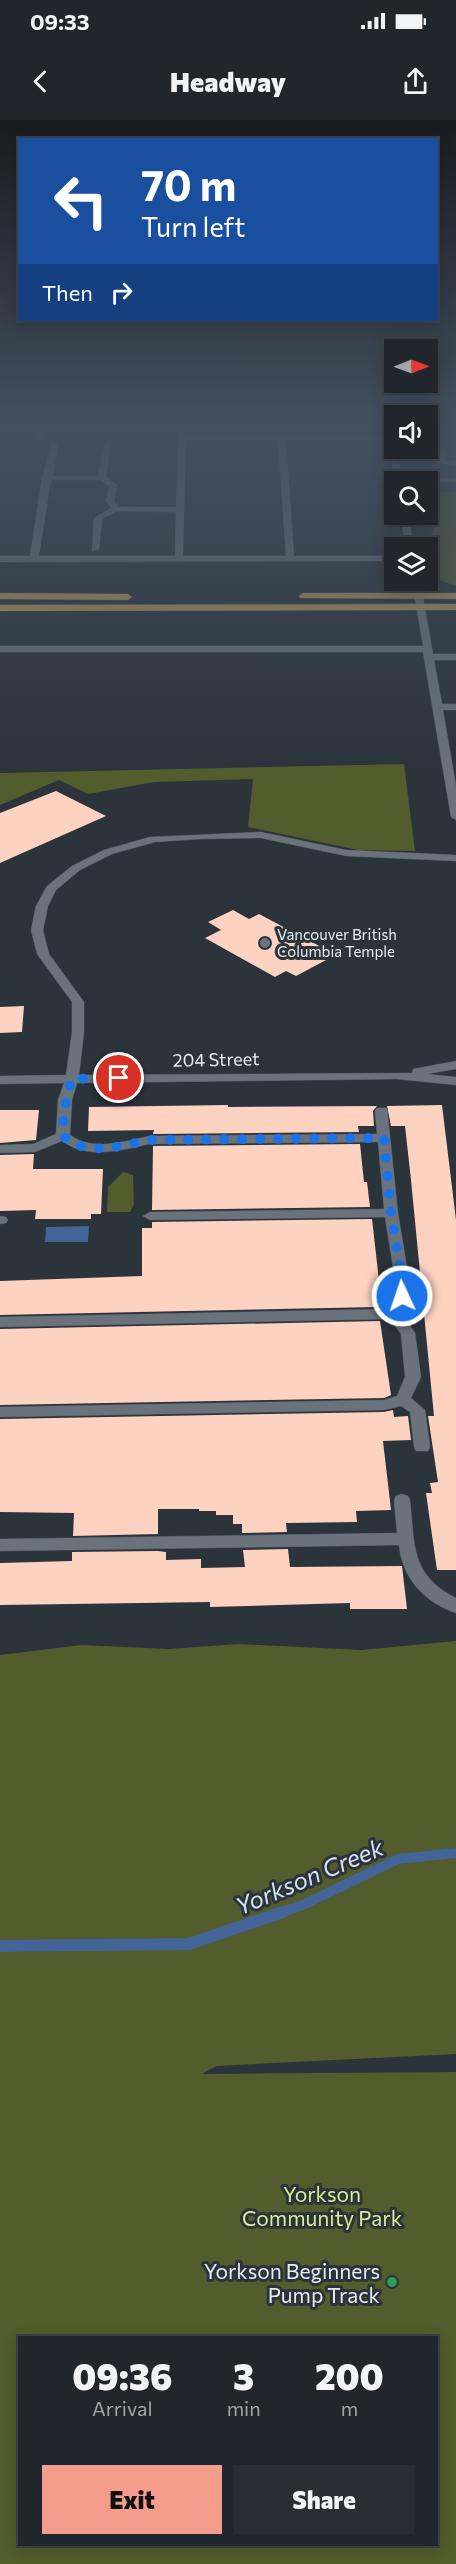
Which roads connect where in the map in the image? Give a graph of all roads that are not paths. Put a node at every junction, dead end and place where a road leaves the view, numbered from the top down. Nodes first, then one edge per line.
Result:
1 (36, 544) edge
2 (95, 544) edge
3 (179, 544) edge
4 (289, 544) edge
5 (95, 549) dead end
6 (0, 559) edge
7 (34, 559) junction
8 (179, 559) junction
9 (290, 559) junction
10 (384, 559) edge
11 (418, 591) edge
12 (0, 596) edge
13 (291, 596) dead end
14 (456, 596) edge
15 (128, 597) junction
16 (140, 597) dead end
17 (419, 601) junction
18 (456, 607) edge
19 (0, 608) edge
20 (0, 649) edge
21 (428, 653) junction
22 (456, 657) edge
23 (439, 706) junction
24 (456, 706) edge
25 (456, 818) edge
26 (456, 858) edge
27 (456, 1065) edge
28 (397, 1075) junction
29 (72, 1079) junction
30 (0, 1080) edge
31 (456, 1081) edge
32 (382, 1111) dead end
33 (63, 1136) junction
34 (384, 1138) junction
35 (0, 1149) edge
36 (391, 1213) junction
37 (150, 1216) dead end
38 (394, 1314) junction
39 (0, 1322) edge
40 (403, 1400) junction
41 (0, 1412) edge
42 (422, 1447) dead end
43 (402, 1500) dead end
44 (407, 1539) junction
45 (0, 1545) edge
46 (456, 1605) edge

1 - 7 street
2 - 5 street
3 - 8 street
4 - 9 street
6 - 7 street
7 - 8 street
8 - 9 street
9 - 10 street
11 - 17 street
12 - 15 main road
13 - 17 main road
14 - 17 main road
15 - 16 main road
15 - 19 main road
17 - 18 main road
17 - 19 main road
17 - 21 street
20 - 21 street
21 - 22 street
21 - 23 street
23 - 24 street
23 - 25 street
26 - 29 street
27 - 28 street, 204 Street
28 - 29 street, 204 Street
28 - 31 street, 204 Street
29 - 30 street, 204 Street
29 - 33 street
32 - 34 street
33 - 34 street
33 - 35 street
34 - 36 street
36 - 37 street
36 - 38 street
38 - 39 street
38 - 40 street
40 - 41 street
40 - 42 street
43 - 44 street
44 - 45 street
44 - 46 street

